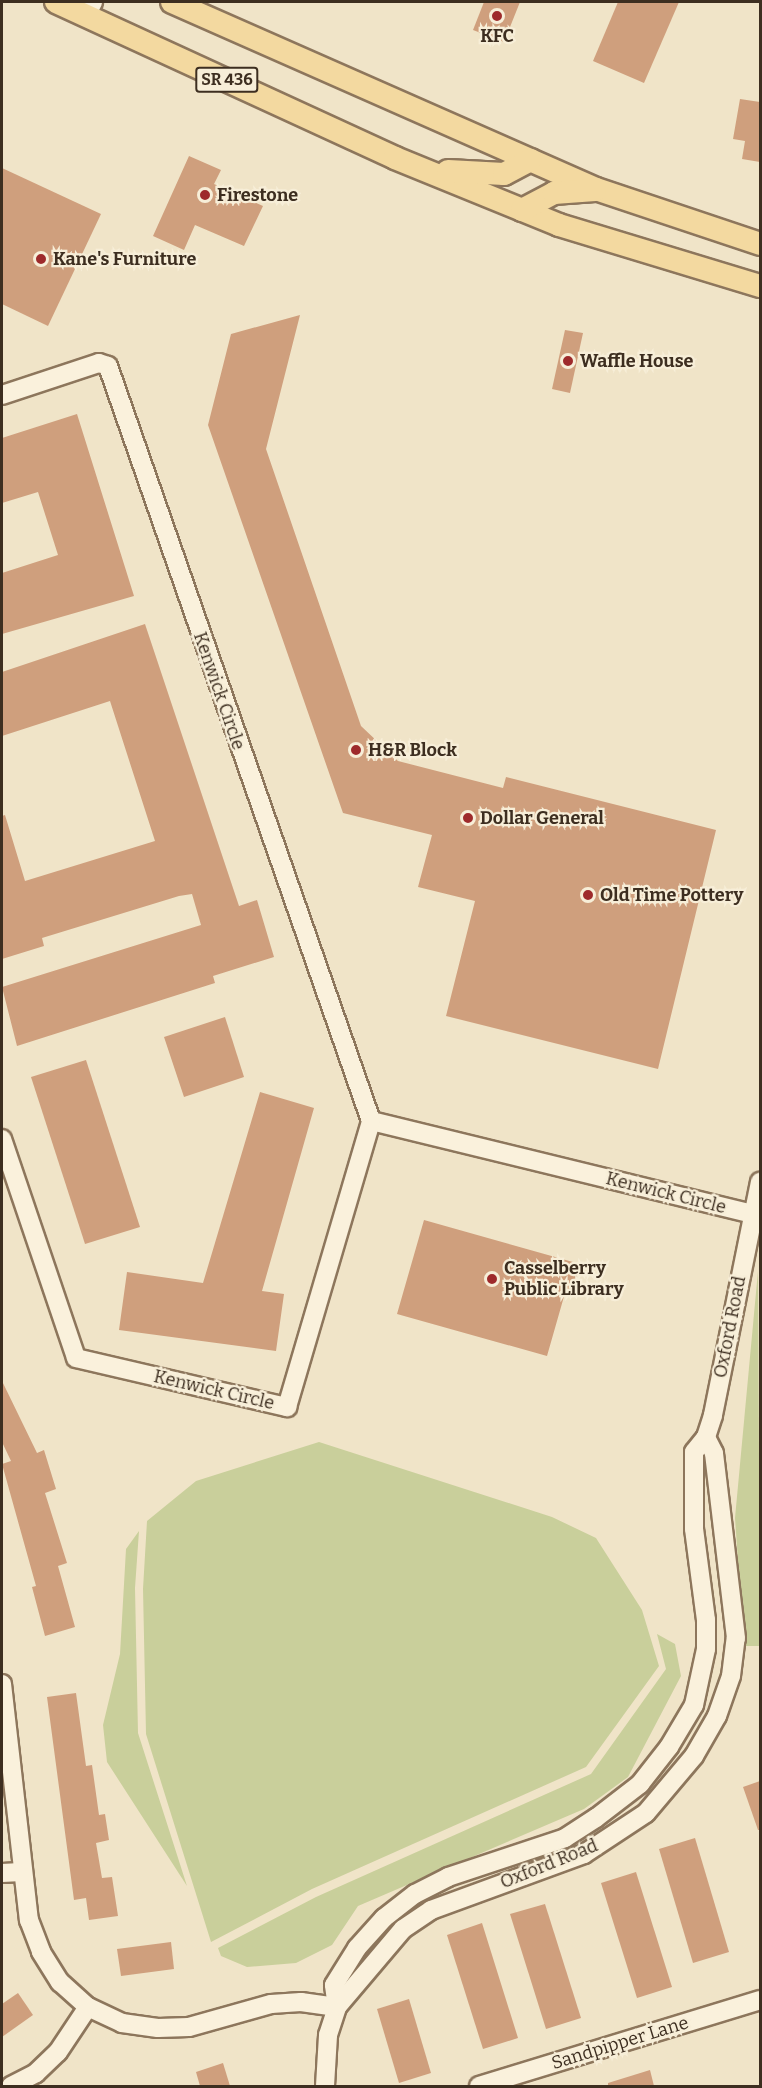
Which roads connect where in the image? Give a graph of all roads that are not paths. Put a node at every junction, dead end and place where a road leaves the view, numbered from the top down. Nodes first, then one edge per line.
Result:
1 (56, 2) edge
2 (172, 2) edge
3 (90, 9) edge
4 (530, 160) junction
5 (426, 170) junction
6 (596, 189) junction
7 (522, 210) junction
8 (760, 244) edge
9 (760, 286) edge
10 (2, 395) edge
11 (370, 1122) junction
12 (2, 1139) edge
13 (760, 1182) edge
14 (756, 1215) edge
15 (706, 1437) junction
16 (2, 1684) edge
17 (21, 1872) junction
18 (2, 1873) edge
19 (760, 2000) edge
20 (88, 2007) junction
21 (337, 2007) junction
22 (11, 2086) edge
23 (325, 2086) edge
24 (479, 2086) edge

1 - 3 main road, SR 436
2 - 4 main road, SR 436
3 - 5 main road, SR 436
4 - 5 main road
4 - 6 main road, SR 436
5 - 7 main road, SR 436
6 - 7 main road
6 - 8 main road, SR 436
7 - 9 main road, SR 436
10 - 11 street, Kenwick Circle
11 - 12 street, Kenwick Circle
11 - 14 street, Kenwick Circle
13 - 14 street, Oxford Road
14 - 15 street, Oxford Road
15 - 21 street, Oxford Road
15 - 21 street, Oxford Road
16 - 17 street
17 - 18 street
17 - 20 street
19 - 24 street, Sandpipper Lane
20 - 21 street
20 - 22 street
21 - 23 street, Oxford Road

